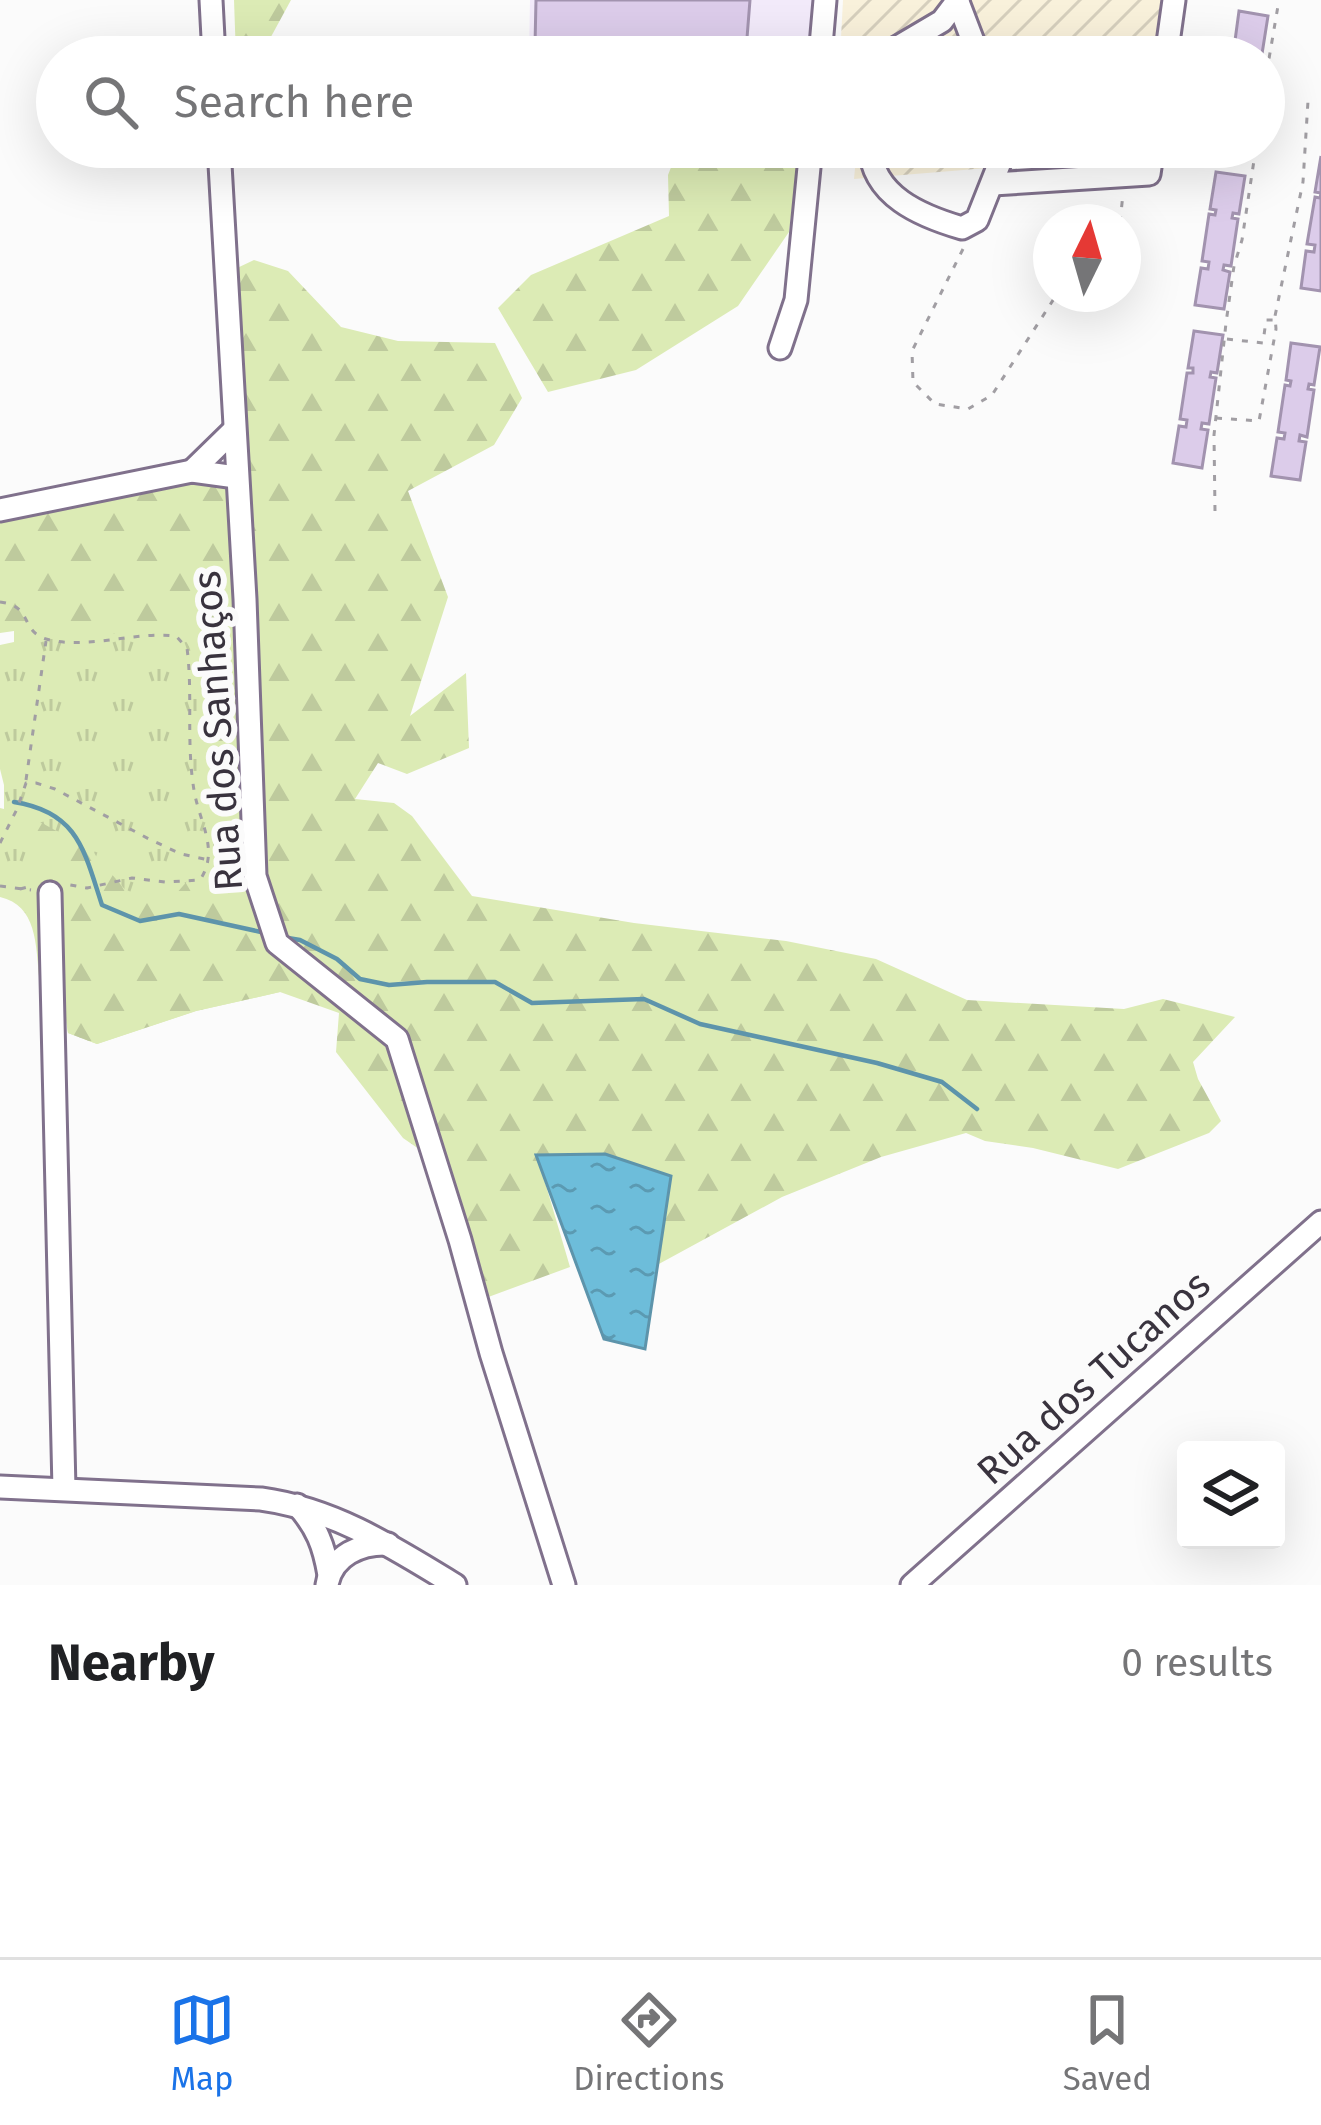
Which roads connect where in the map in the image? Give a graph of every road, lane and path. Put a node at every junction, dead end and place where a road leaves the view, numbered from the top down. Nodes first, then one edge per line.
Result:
1 (211, 0) edge
2 (824, 0) edge
3 (1174, 0) edge
4 (1279, 0) edge
5 (958, 1) edge
6 (213, 36) edge
7 (821, 36) edge
8 (917, 36) edge
9 (971, 36) edge
10 (1169, 36) edge
11 (1273, 36) edge
12 (1308, 100) dead end
13 (220, 168) edge
14 (810, 168) edge
15 (875, 168) edge
16 (999, 168) edge
17 (1150, 168) edge
18 (1253, 168) edge
19 (1125, 176) junction
20 (993, 184) junction
21 (1122, 204) edge
22 (977, 220) junction
23 (1045, 312) edge
24 (1275, 320) junction
25 (1225, 338) junction
26 (780, 348) dead end
27 (1216, 418) junction
28 (234, 430) junction
29 (192, 471) junction
30 (236, 477) junction
31 (0, 510) edge
32 (1215, 511) dead end
33 (0, 602) edge
34 (46, 640) junction
35 (26, 783) junction
36 (0, 843) edge
37 (210, 860) junction
38 (0, 886) edge
39 (88, 888) dead end
40 (50, 893) joint
41 (1321, 1222) edge
42 (0, 1486) edge
43 (64, 1489) junction
44 (297, 1504) junction
45 (389, 1544) junction
46 (328, 1580) edge
47 (454, 1585) edge
48 (564, 1585) edge
49 (913, 1585) edge

1 - 6 street
2 - 7 street
3 - 10 street
4 - 11 path
5 - 8 street
5 - 9 street
12 - 24 path
13 - 28 street, Rua dos Sanhaços
14 - 26 street
15 - 22 street
16 - 20 street
17 - 19 street
18 - 25 path
19 - 20 street
19 - 21 path
20 - 22 street
22 - 23 path
24 - 25 path
24 - 27 path
25 - 27 path
27 - 32 path
28 - 29 street
28 - 30 street, Rua dos Sanhaços
29 - 30 street
29 - 31 street
30 - 48 street, Rua dos Sanhaços
33 - 34 path
34 - 35 path
34 - 37 path
35 - 36 path
35 - 37 path
37 - 39 path
38 - 40 path
40 - 43 street
41 - 49 street, Rua dos Tucanos
42 - 43 street
43 - 44 street
44 - 45 street
44 - 46 street
45 - 46 street
45 - 47 street

